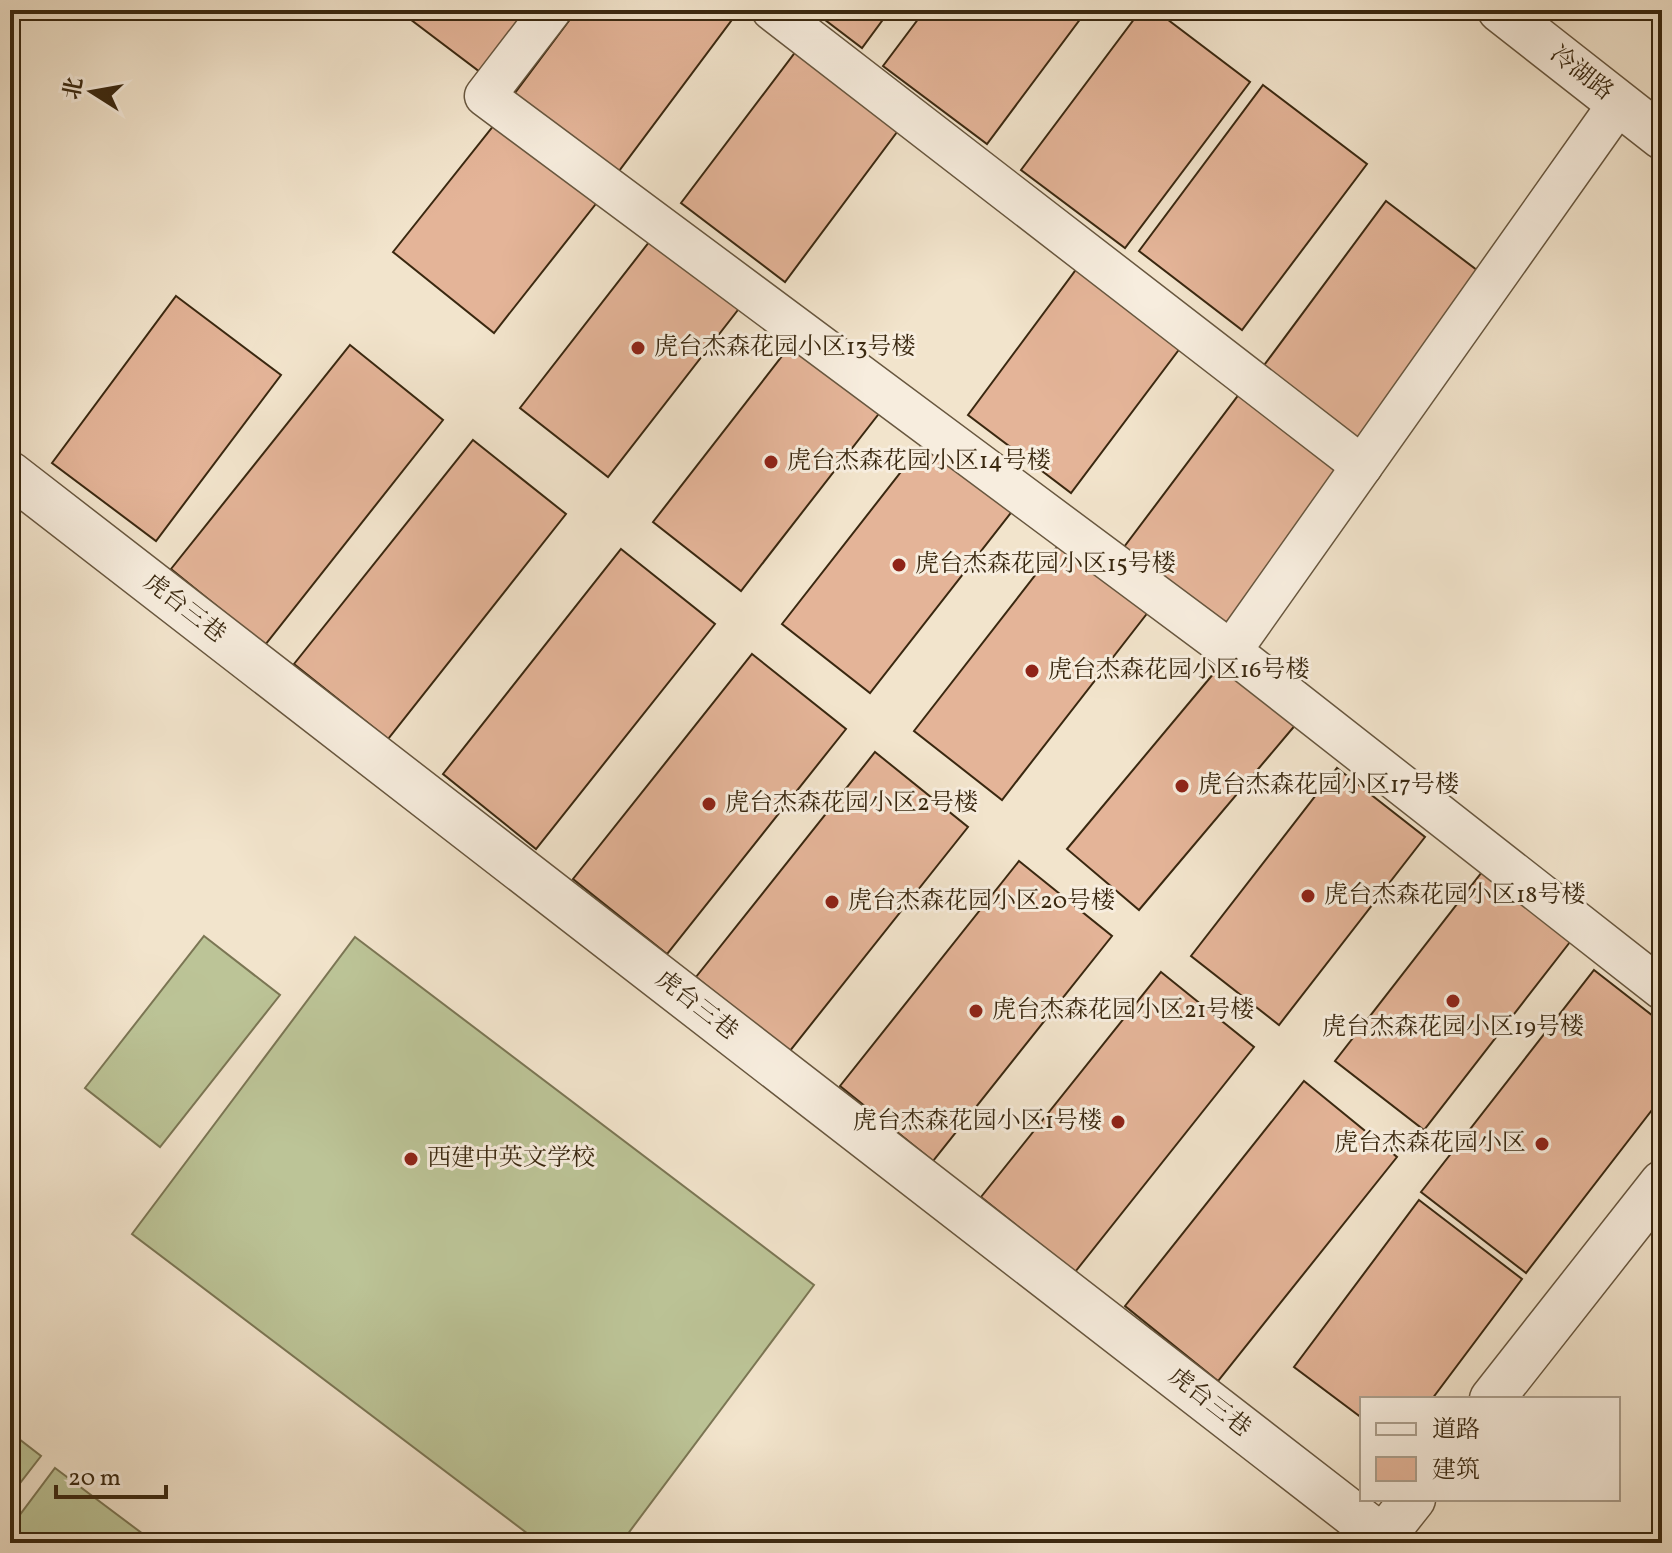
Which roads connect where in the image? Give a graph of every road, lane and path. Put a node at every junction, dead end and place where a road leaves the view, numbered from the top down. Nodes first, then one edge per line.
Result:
1 (551, 10) edge
2 (772, 10) edge
3 (1500, 10) edge
4 (1619, 103) junction
5 (1662, 137) edge
6 (1362, 466) junction
7 (10, 474) edge
8 (1231, 651) junction
9 (1662, 989) edge
10 (1662, 1183) edge
11 (1494, 1397) edge
12 (1412, 1501) edge
13 (1386, 1540) edge

1 - 8 street
2 - 6 street
3 - 4 street, 冷湖路
4 - 5 street, 冷湖路
4 - 6 street
6 - 8 street
7 - 13 street, 虎台三巷
8 - 9 street
10 - 11 street
12 - 13 street

